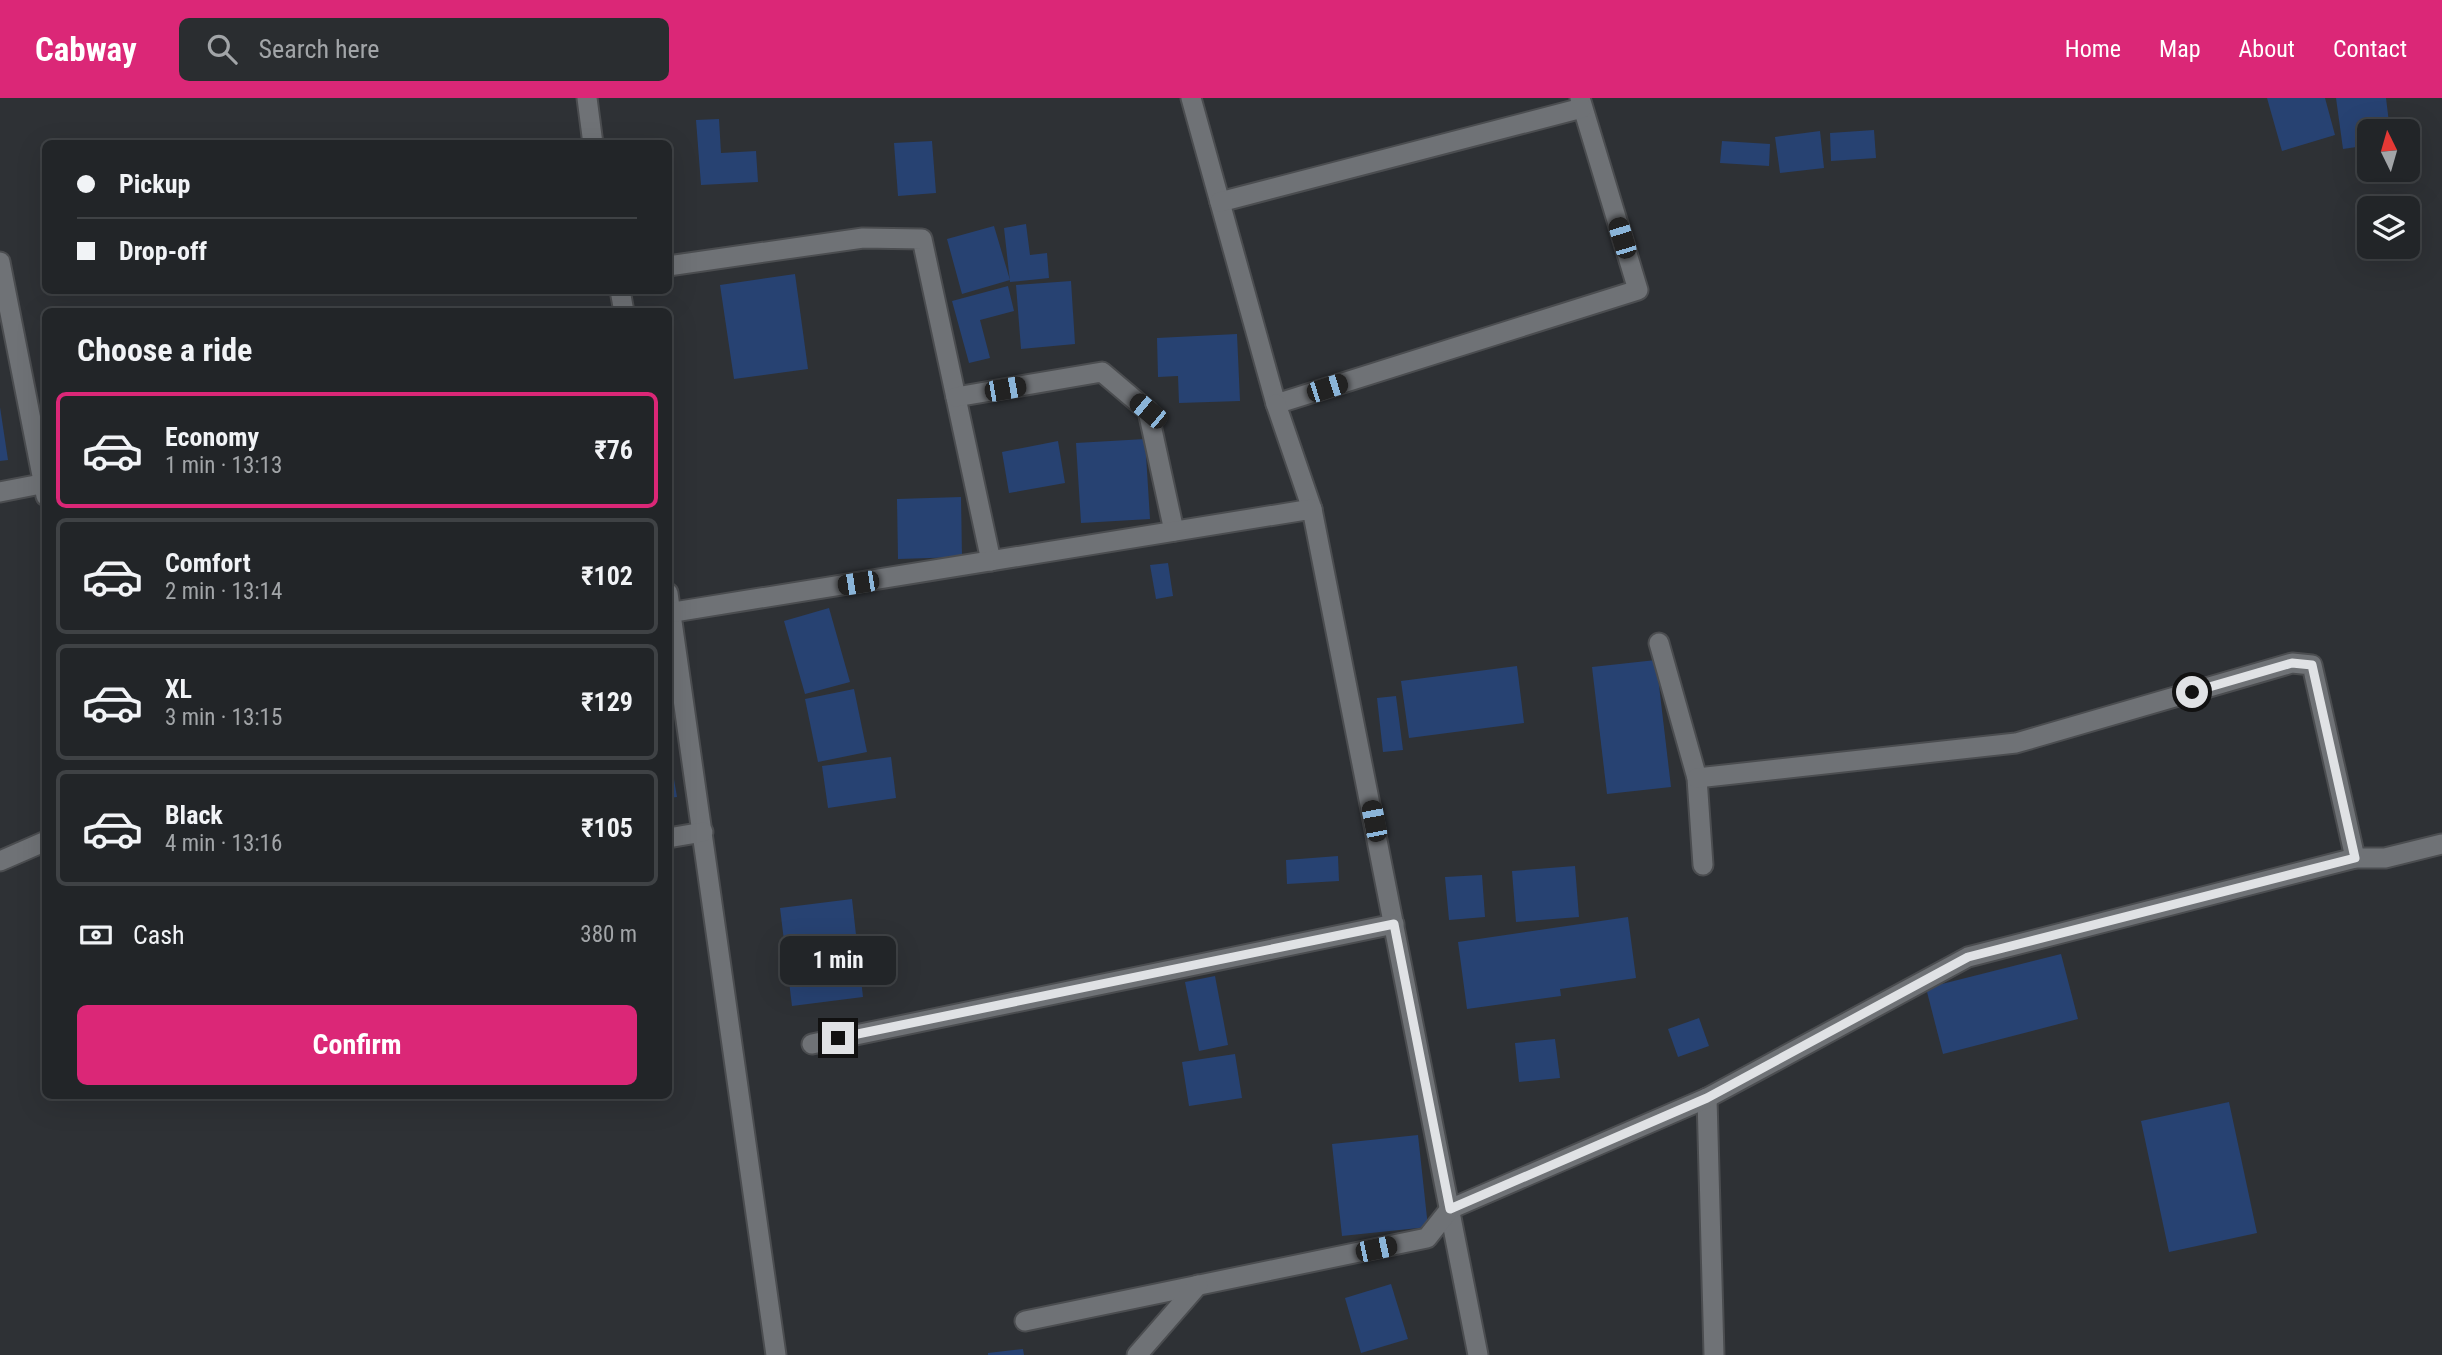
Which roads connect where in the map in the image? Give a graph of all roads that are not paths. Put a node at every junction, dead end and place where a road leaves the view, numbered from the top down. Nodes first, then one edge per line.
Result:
1 (587, 98) edge
2 (1191, 98) edge
3 (1581, 103) edge
4 (592, 140) edge
5 (1220, 202) junction
6 (0, 262) edge
7 (672, 264) edge
8 (956, 397) junction
9 (1276, 404) junction
10 (42, 473) edge
11 (42, 488) edge
12 (0, 492) edge
13 (1312, 509) junction
14 (1174, 531) junction
15 (990, 561) junction
16 (672, 613) edge
17 (672, 627) edge
18 (1659, 643) dead end
19 (1697, 778) junction
20 (702, 832) junction
21 (672, 837) edge
22 (42, 843) edge
23 (2442, 844) edge
24 (2355, 858) junction
25 (0, 861) edge
26 (1703, 865) dead end
27 (1394, 924) junction
28 (812, 1044) dead end
29 (1707, 1098) junction
30 (1450, 1209) junction
31 (1198, 1285) junction
32 (1025, 1321) dead end
33 (776, 1355) edge
34 (1137, 1355) edge
35 (1478, 1355) edge
36 (1714, 1355) edge

1 - 4 street
2 - 5 street
3 - 5 street
3 - 9 street
5 - 9 street
6 - 10 street
7 - 8 street
8 - 14 street
8 - 15 street
9 - 13 street
11 - 12 street
13 - 14 street
13 - 27 street
14 - 15 street
15 - 16 street
17 - 20 street
18 - 19 street
19 - 24 street
19 - 26 street
20 - 21 street
20 - 33 street
22 - 25 street
23 - 24 street
24 - 29 street
27 - 28 street
27 - 30 street
29 - 30 street
29 - 36 street
30 - 31 street
30 - 35 street
31 - 32 street
31 - 34 street

